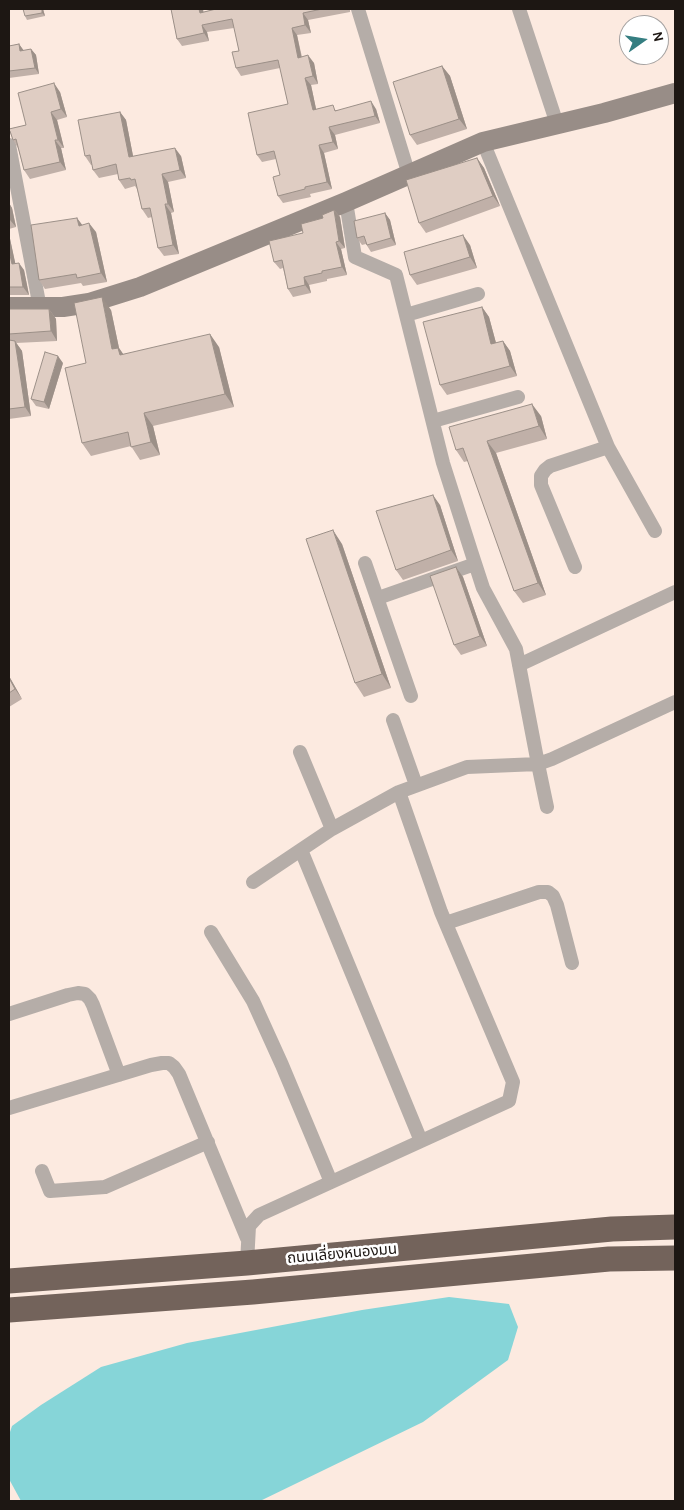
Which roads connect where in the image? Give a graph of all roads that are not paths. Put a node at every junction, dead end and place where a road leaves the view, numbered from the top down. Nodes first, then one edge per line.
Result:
1 (358, 9) edge
2 (518, 9) edge
3 (675, 93) edge
4 (557, 124) junction
5 (483, 142) junction
6 (9, 145) edge
7 (408, 175) junction
8 (346, 202) junction
9 (478, 294) dead end
10 (9, 307) edge
11 (40, 308) junction
12 (406, 315) junction
13 (518, 397) dead end
14 (433, 422) junction
15 (608, 447) junction
16 (655, 531) dead end
17 (365, 564) dead end
18 (475, 564) junction
19 (575, 568) dead end
20 (675, 592) edge
21 (378, 598) junction
22 (520, 666) junction
23 (411, 696) dead end
24 (675, 702) edge
25 (393, 720) dead end
26 (300, 752) dead end
27 (538, 764) junction
28 (416, 785) junction
29 (399, 792) junction
30 (548, 807) dead end
31 (332, 828) junction
32 (301, 850) junction
33 (253, 882) dead end
34 (446, 923) junction
35 (211, 932) dead end
36 (572, 964) dead end
37 (9, 1014) edge
38 (119, 1075) junction
39 (9, 1108) edge
40 (422, 1141) junction
41 (208, 1142) junction
42 (42, 1171) dead end
43 (331, 1182) junction
44 (675, 1227) edge
45 (248, 1251) junction
46 (675, 1258) edge
47 (9, 1281) edge
48 (9, 1310) edge

1 - 7 street
2 - 4 street
3 - 4 street
4 - 5 street
5 - 7 street
5 - 15 street
6 - 11 street
7 - 8 street
8 - 11 street
8 - 12 street
9 - 12 street
10 - 11 street
12 - 14 street
13 - 14 street
14 - 18 street
15 - 16 street
15 - 19 street
17 - 21 street
18 - 21 street
18 - 22 street
20 - 22 street
21 - 23 street
22 - 27 street
24 - 27 street
25 - 28 street
26 - 31 street
27 - 28 street
27 - 30 street
28 - 29 street
29 - 31 street
29 - 34 street
31 - 32 street
32 - 33 street
32 - 40 street
34 - 36 street
34 - 40 street
35 - 43 street
37 - 38 street
38 - 39 street
38 - 41 street
40 - 43 street
41 - 42 street
41 - 45 street
43 - 45 street
44 - 45 highway, ถนนเลี่ยงหนองมน
45 - 47 highway, ถนนเลี่ยงหนองมน
46 - 48 highway, ถนนเลี่ยงหนองมน

